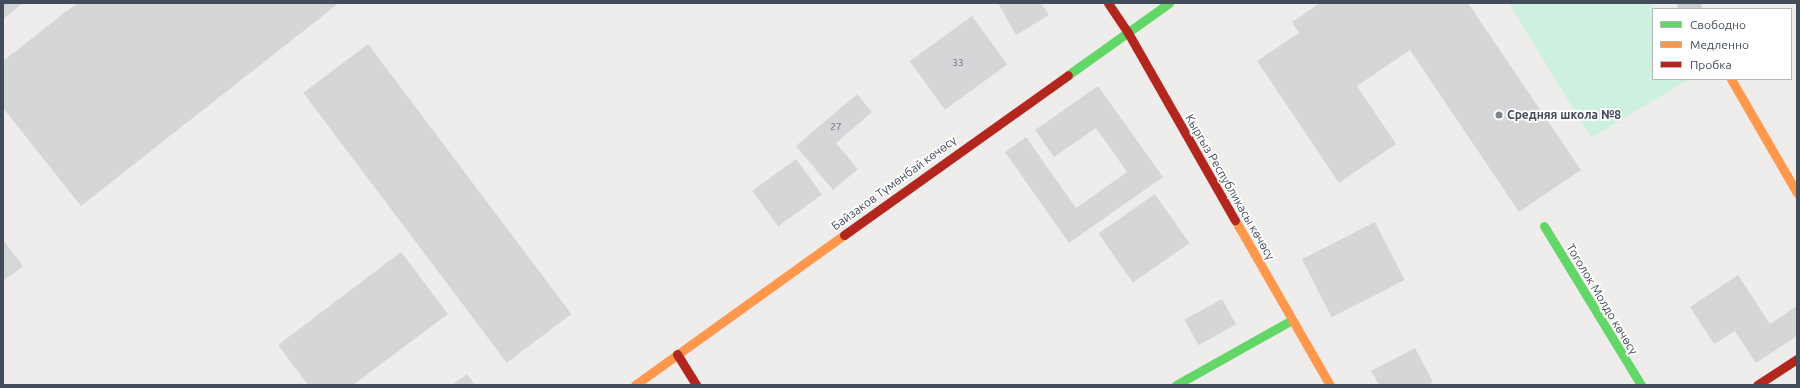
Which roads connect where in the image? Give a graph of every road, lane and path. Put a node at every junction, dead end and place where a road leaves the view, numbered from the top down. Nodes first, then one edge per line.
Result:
1 (1108, 3) edge
2 (1169, 3) edge
3 (1127, 31) junction
4 (1732, 80) edge
5 (1797, 193) edge
6 (1544, 226) dead end
7 (1292, 320) junction
8 (677, 354) junction
9 (1797, 359) edge
10 (635, 385) edge
11 (696, 385) edge
12 (1176, 385) edge
13 (1330, 385) edge
14 (1641, 385) edge
15 (1757, 385) edge

1 - 3 main road, Кыргыз Республикасы көчөсү
2 - 3 main road, Байзаков Түмөнбай көчөсү
3 - 7 main road, Кыргыз Республикасы көчөсү
3 - 8 main road, Байзаков Түмөнбай көчөсү
4 - 5 main road
6 - 14 main road, Тоголок Молдо көчөсү
7 - 12 main road
7 - 13 main road, Кыргыз Республикасы көчөсү
8 - 10 main road, Байзаков Түмөнбай көчөсү
8 - 11 main road
9 - 15 main road

